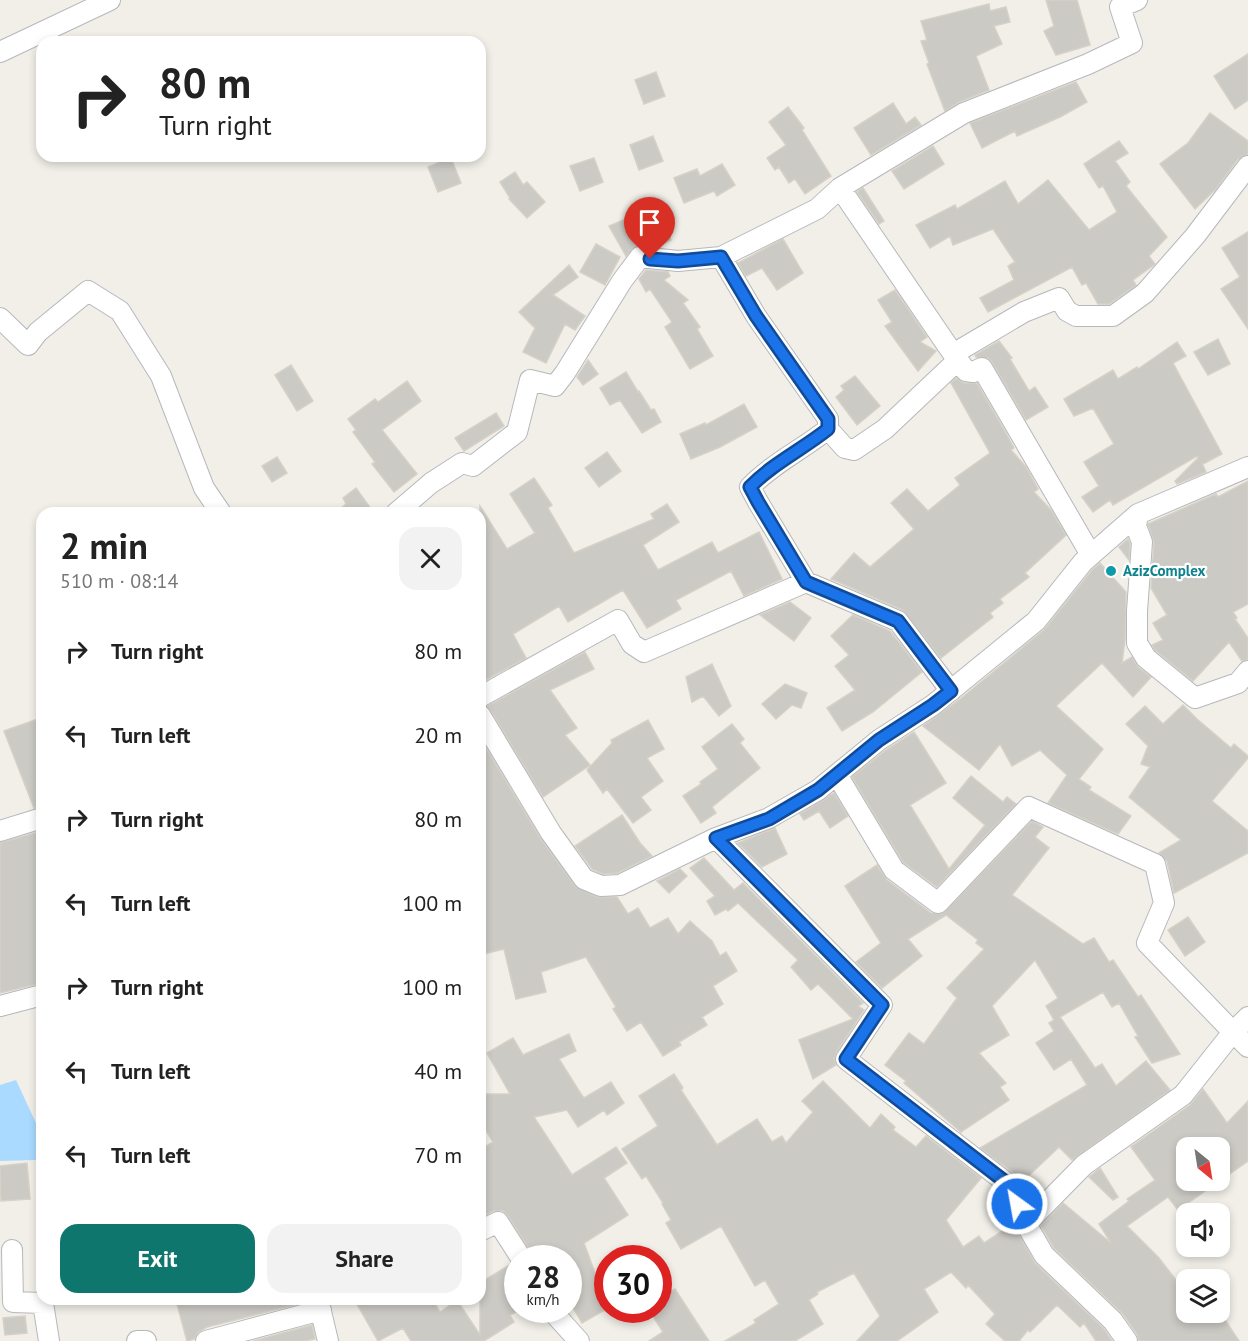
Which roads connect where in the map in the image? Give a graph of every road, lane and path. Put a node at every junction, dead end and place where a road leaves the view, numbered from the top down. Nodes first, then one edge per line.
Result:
1 (110, 0) edge
2 (1125, 2) edge
3 (0, 52) edge
4 (1248, 166) edge
5 (840, 188) junction
6 (721, 257) junction
7 (0, 318) edge
8 (955, 357) junction
9 (828, 429) junction
10 (1248, 467) edge
11 (217, 507) edge
12 (403, 507) edge
13 (1138, 514) junction
14 (1091, 555) junction
15 (806, 582) junction
16 (1248, 671) edge
17 (951, 691) junction
18 (486, 694) edge
19 (486, 725) edge
20 (837, 775) junction
21 (36, 820) edge
22 (0, 831) edge
23 (716, 838) junction
24 (36, 997) edge
25 (0, 1006) edge
26 (1248, 1017) edge
27 (1233, 1032) junction
28 (1248, 1047) edge
29 (1026, 1224) junction
30 (486, 1228) edge
31 (512, 1245) edge
32 (12, 1250) dead end
33 (36, 1303) edge
34 (43, 1305) edge
35 (320, 1305) edge
36 (563, 1323) edge
37 (49, 1341) edge
38 (137, 1341) edge
39 (146, 1341) edge
40 (206, 1341) edge
41 (328, 1341) edge
42 (579, 1341) edge
43 (1127, 1341) edge

1 - 3 street
2 - 5 street
4 - 8 street
5 - 6 street
5 - 8 street
6 - 9 street
6 - 12 street
7 - 11 street
8 - 9 street
8 - 14 street
9 - 15 street
10 - 13 street
13 - 14 street
13 - 16 street
14 - 17 street
15 - 17 street
15 - 18 street
17 - 20 street
19 - 23 street
20 - 23 street
20 - 27 street
21 - 22 street
23 - 29 street
24 - 25 street
26 - 27 street
27 - 28 street
27 - 29 street
29 - 43 street
30 - 31 street
32 - 33 street
34 - 37 street
35 - 40 street
35 - 41 street
36 - 42 street
38 - 39 street

